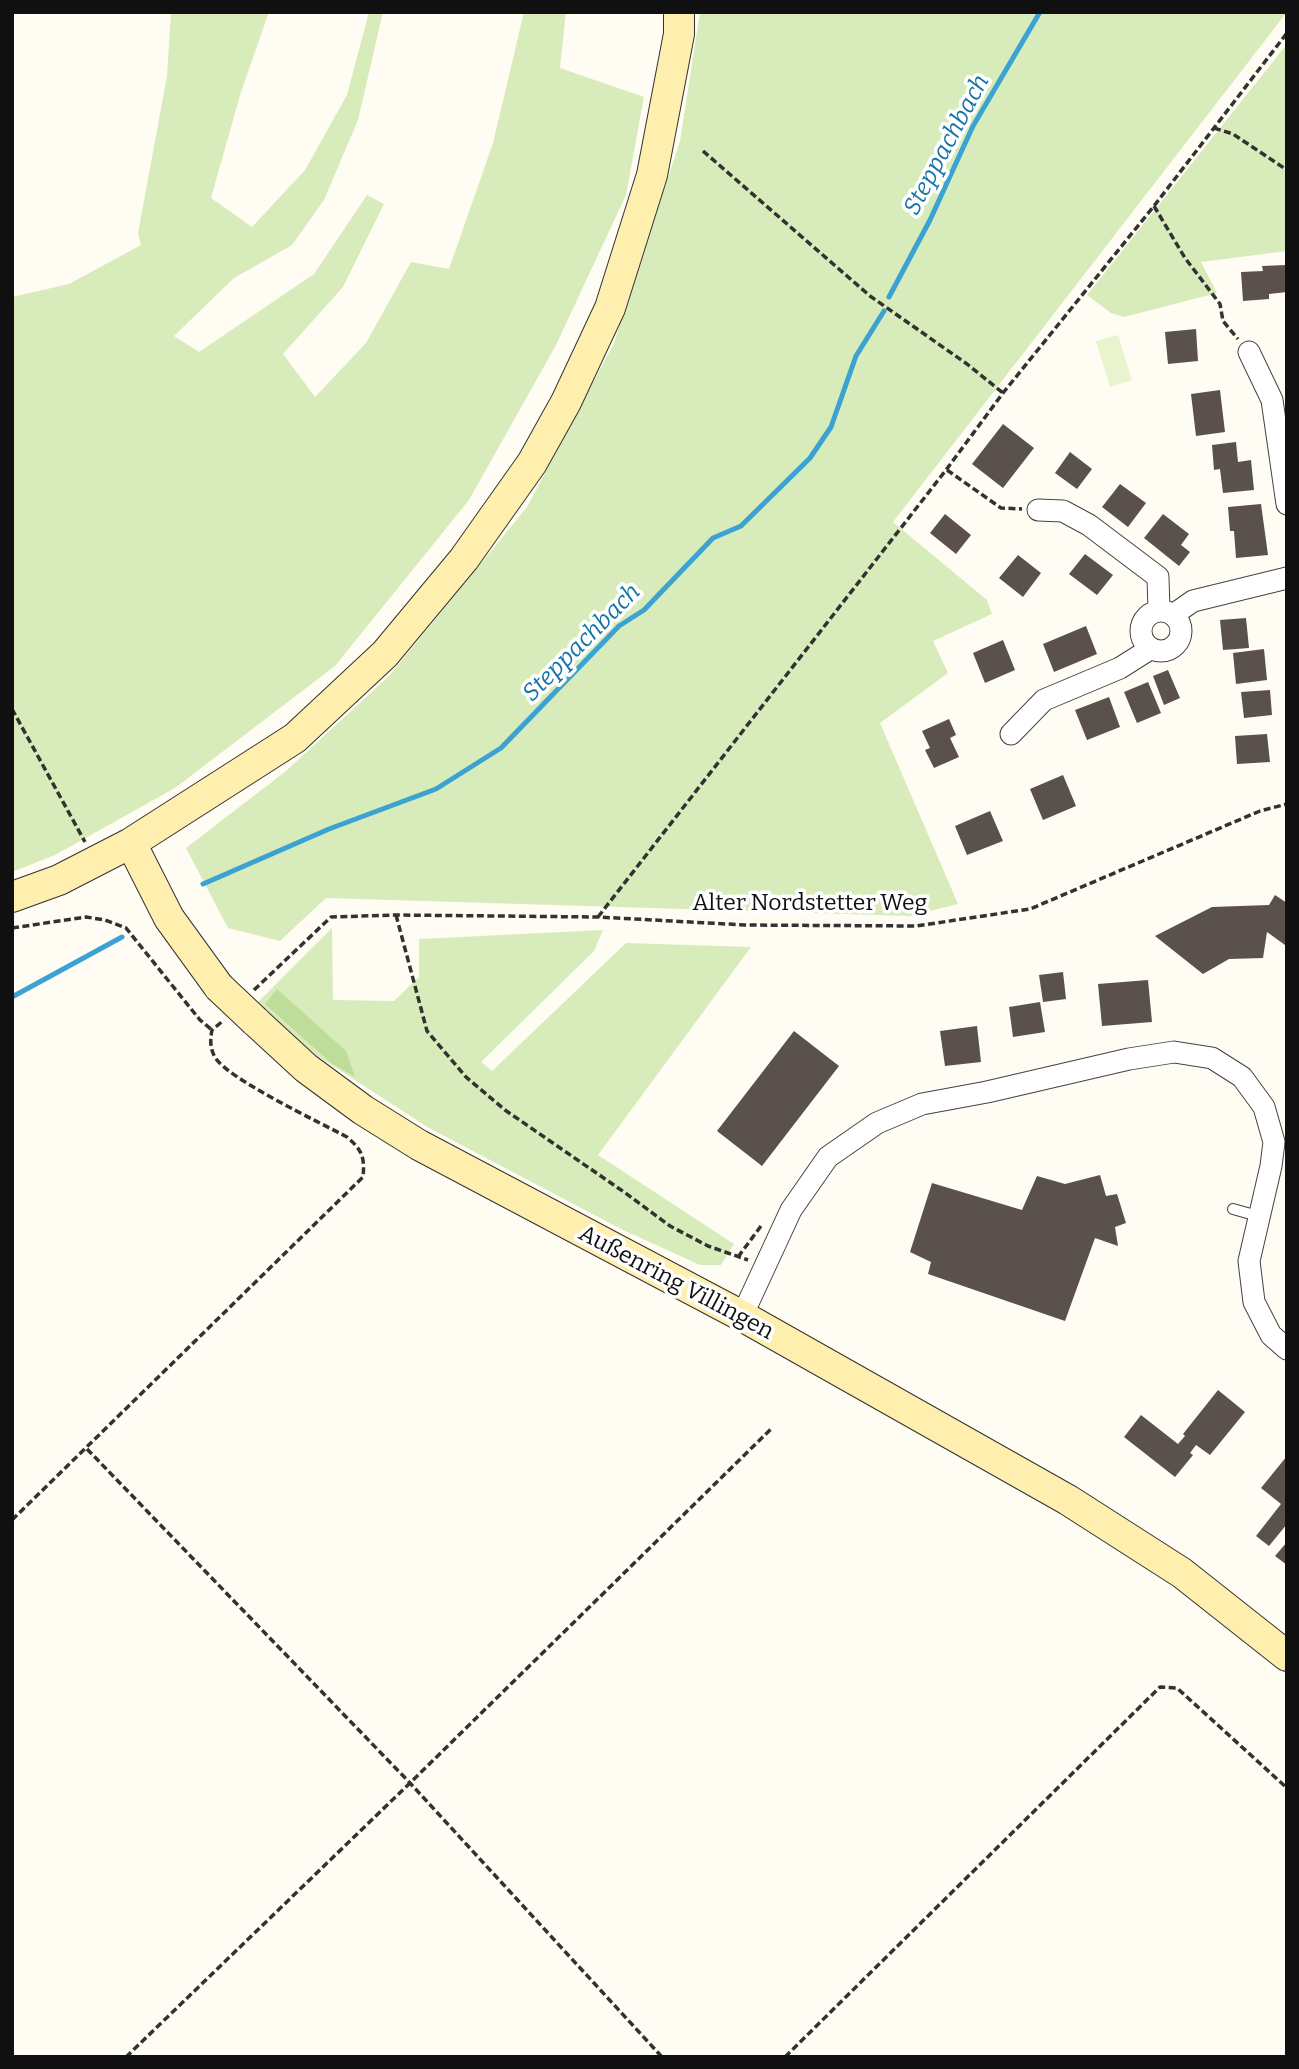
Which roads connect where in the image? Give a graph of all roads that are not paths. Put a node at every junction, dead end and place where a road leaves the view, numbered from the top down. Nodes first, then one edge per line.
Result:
1 (679, 12) edge
2 (1249, 352) road end
3 (1287, 504) edge
4 (1038, 510) road end
5 (1287, 578) edge
6 (1166, 613) junction
7 (1150, 649) junction
8 (1011, 734) dead end
9 (131, 843) junction
10 (12, 897) edge
11 (1233, 1209) dead end
12 (1258, 1216) junction
13 (742, 1317) junction
14 (1287, 1349) edge
15 (1287, 1656) edge

1 - 9 street
2 - 3 street
4 - 6 street
5 - 6 street
6 - 7 street
6 - 7 street
7 - 8 street
9 - 10 street
9 - 13 street, Außenring Villingen, bridge
11 - 12 lane
12 - 13 street
12 - 14 street
13 - 15 street, Außenring Villingen

